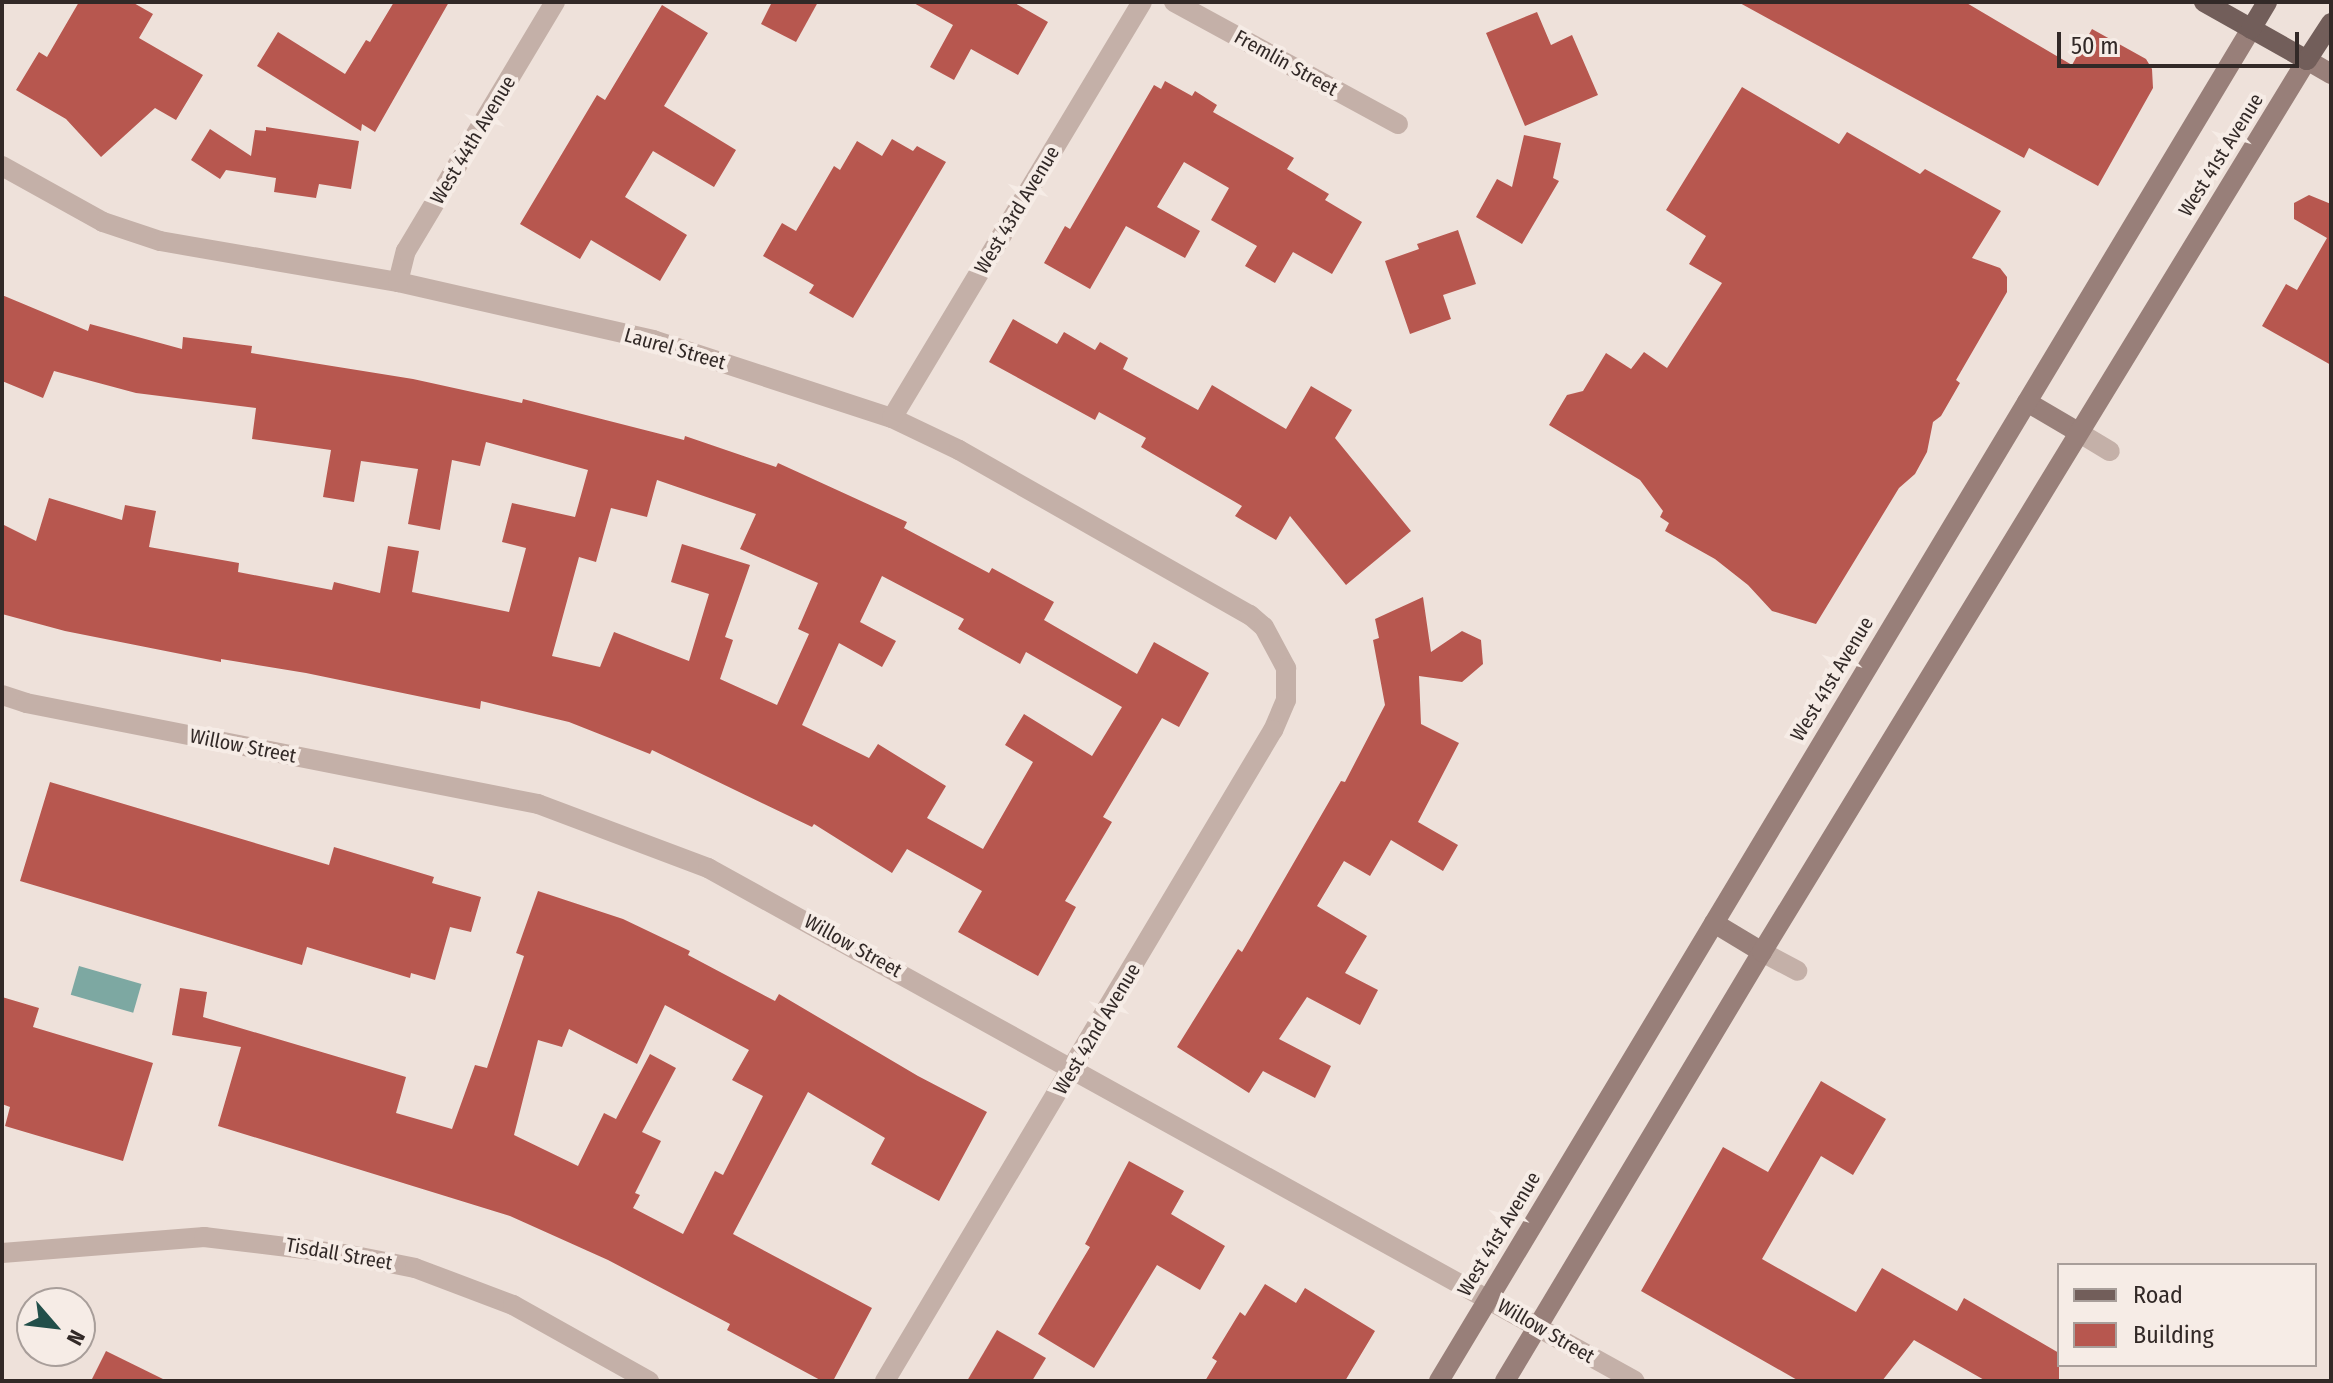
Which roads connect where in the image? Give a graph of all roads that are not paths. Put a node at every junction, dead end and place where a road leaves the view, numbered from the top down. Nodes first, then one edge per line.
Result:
1 (555, 2) edge
2 (1142, 2) edge
3 (1174, 2) edge
4 (2204, 2) edge
5 (2267, 2) edge
6 (2331, 23) edge
7 (2251, 29) junction
8 (2307, 60) junction
9 (2331, 74) edge
10 (1398, 124) dead end
11 (2, 166) edge
12 (398, 282) junction
13 (2027, 402) junction
14 (892, 418) junction
15 (2078, 432) junction
16 (2110, 451) dead end
17 (1286, 668) joint
18 (2, 695) edge
19 (1714, 923) junction
20 (1762, 952) junction
21 (1797, 971) dead end
22 (1074, 1069) junction
23 (2, 1253) edge
24 (1488, 1298) junction
25 (1538, 1326) junction
26 (649, 1381) edge
27 (885, 1381) edge
28 (1439, 1381) edge
29 (1505, 1381) edge
30 (1635, 1381) edge

1 - 12 street, West 44th Avenue
2 - 14 street, West 43rd Avenue
3 - 10 street, Fremlin Street
4 - 7 main road
5 - 7 main road, West 41st Avenue
6 - 8 main road, West 41st Avenue
7 - 8 main road
7 - 13 main road, West 41st Avenue
8 - 9 main road
8 - 15 main road, West 41st Avenue
11 - 12 street, Laurel Street
12 - 14 street, Laurel Street
13 - 15 main road
13 - 19 main road, West 41st Avenue
14 - 17 street, Laurel Street
15 - 16 street
15 - 20 main road, West 41st Avenue
17 - 22 street, West 42nd Avenue
18 - 22 street, Willow Street
19 - 20 main road
19 - 24 main road, West 41st Avenue
20 - 21 street
20 - 25 main road, West 41st Avenue
22 - 24 street, Willow Street
22 - 27 street, West 42nd Avenue
23 - 26 street, Tisdall Street
24 - 25 street, Willow Street
24 - 28 main road, West 41st Avenue
25 - 29 main road, West 41st Avenue
25 - 30 street, Willow Street

